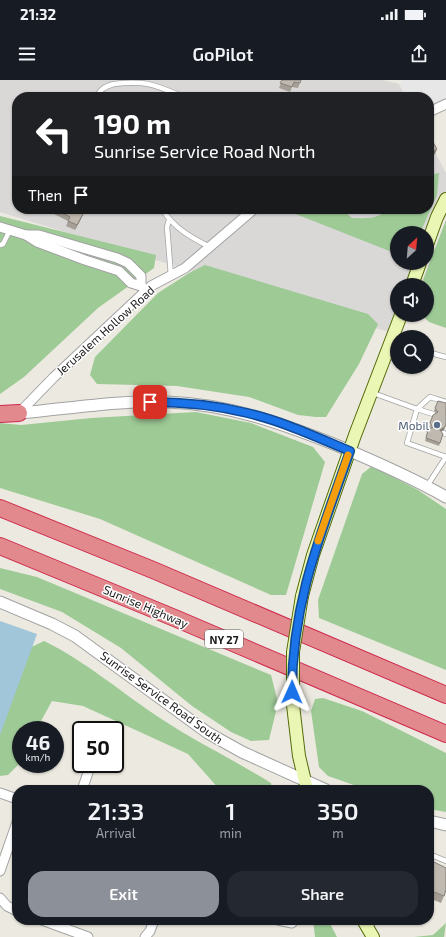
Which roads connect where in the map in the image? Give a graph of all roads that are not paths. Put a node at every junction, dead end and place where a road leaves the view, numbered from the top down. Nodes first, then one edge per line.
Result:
1 (99, 92) edge
2 (172, 92) edge
3 (446, 104) edge
4 (434, 110) edge
5 (446, 199) edge
6 (165, 214) edge
7 (248, 214) edge
8 (169, 220) junction
9 (434, 226) edge
10 (0, 227) edge
11 (10, 230) junction
12 (26, 235) junction
13 (0, 245) edge
14 (210, 247) junction
15 (88, 250) junction
16 (85, 260) junction
17 (171, 276) junction
18 (144, 288) junction
19 (390, 352) edge
20 (434, 354) edge
21 (446, 357) edge
22 (371, 392) junction
23 (446, 402) edge
24 (417, 409) junction
25 (19, 413) junction
26 (0, 414) edge
27 (433, 414) edge
28 (413, 424) junction
29 (428, 429) edge
30 (350, 451) junction
31 (446, 456) edge
32 (427, 486) junction
33 (446, 497) edge
34 (0, 508) edge
35 (0, 546) edge
36 (0, 602) edge
37 (446, 695) edge
38 (446, 734) edge
39 (88, 773) edge
40 (84, 785) edge
41 (305, 785) edge
42 (0, 793) edge
43 (12, 797) edge
44 (434, 824) edge
45 (446, 825) edge
46 (12, 836) edge
47 (434, 856) edge
48 (446, 861) edge
49 (0, 871) edge
50 (0, 898) edge
51 (12, 908) edge
52 (56, 925) edge
53 (152, 925) edge
54 (88, 937) edge
55 (145, 937) edge

1 - 2 lane
3 - 4 street
5 - 9 main road
6 - 8 lane
7 - 14 street, Jerusalem Hollow Road
8 - 14 lane
8 - 17 lane
10 - 11 street
11 - 12 street
11 - 13 lane
12 - 15 street
12 - 16 street
14 - 17 street, Jerusalem Hollow Road
15 - 16 street
15 - 18 street
16 - 18 street
17 - 18 street, Jerusalem Hollow Road
18 - 25 street, Jerusalem Hollow Road
19 - 22 main road
20 - 21 lane
22 - 24 lane
22 - 30 main road
23 - 24 lane
24 - 27 lane
24 - 28 lane
25 - 26 highway
25 - 30 street
28 - 29 lane
28 - 31 lane
30 - 32 street
30 - 41 main road, bridge
31 - 32 lane
32 - 33 street
34 - 37 highway
35 - 38 highway, Sunrise Highway / NY 27
36 - 41 street, Sunrise Service Road South
39 - 40 street
42 - 43 street
44 - 45 street
46 - 49 street
47 - 48 lane
50 - 51 street
52 - 54 street
53 - 55 street

